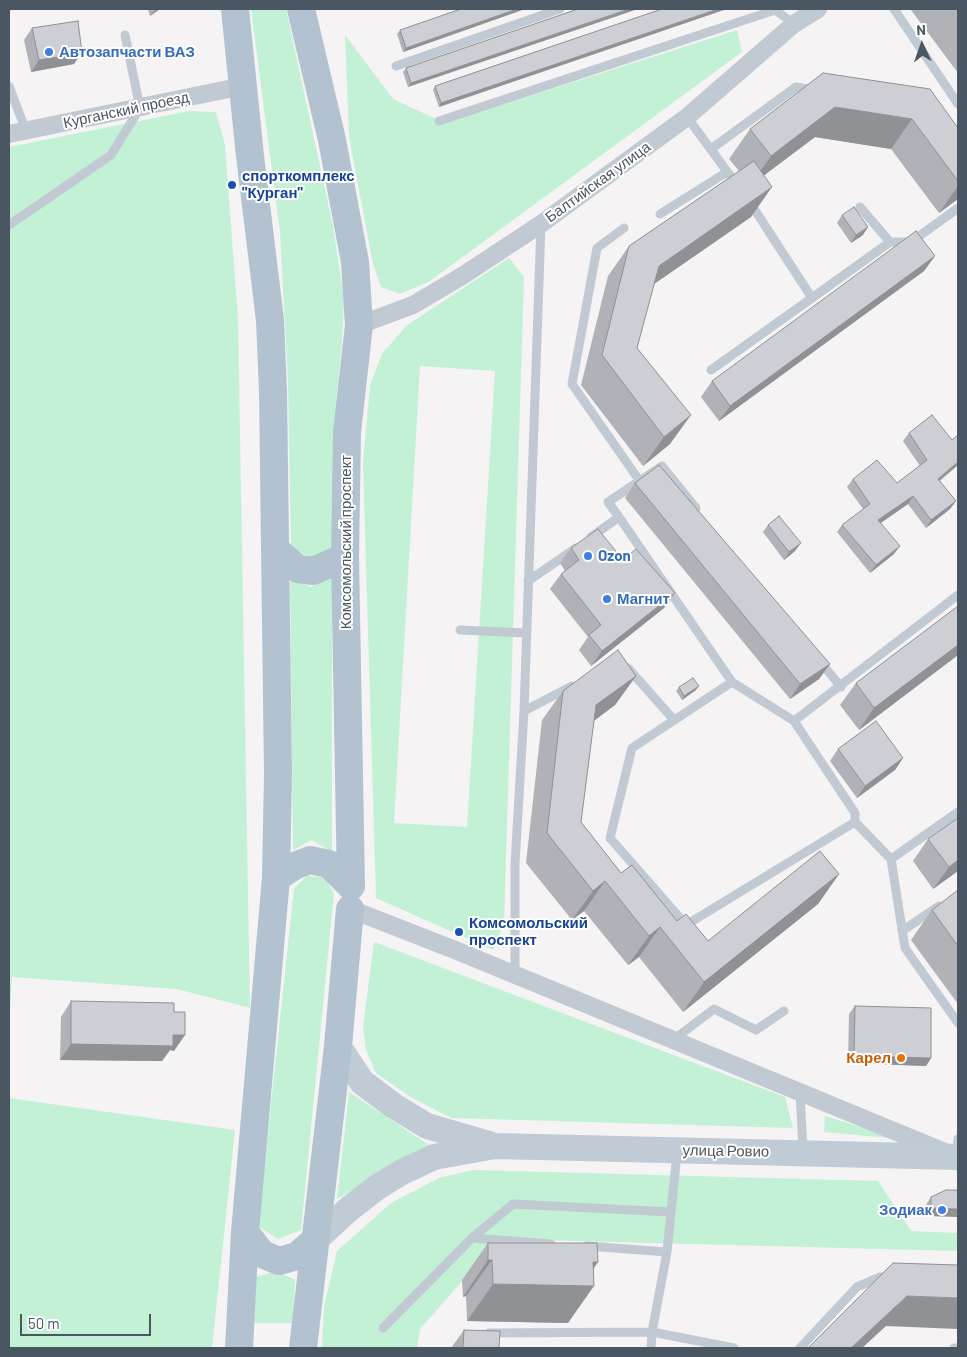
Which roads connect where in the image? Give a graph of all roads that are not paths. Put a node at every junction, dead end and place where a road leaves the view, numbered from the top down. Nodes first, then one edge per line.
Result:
1 (235, 9) edge
2 (301, 9) edge
3 (560, 9) edge
4 (775, 9) edge
5 (818, 9) edge
6 (894, 9) edge
7 (794, 24) junction
8 (125, 35) dead end
9 (396, 66) dead end
10 (9, 86) edge
11 (243, 86) junction
12 (825, 92) edge
13 (958, 104) edge
14 (140, 108) junction
15 (687, 117) junction
16 (439, 121) dead end
17 (17, 132) edge
18 (9, 141) edge
19 (711, 149) junction
20 (727, 172) junction
21 (860, 207) dead end
22 (958, 208) edge
23 (660, 214) dead end
24 (541, 224) junction
25 (9, 225) edge
26 (624, 228) dead end
27 (890, 242) junction
28 (812, 298) junction
29 (359, 325) junction
30 (711, 370) dead end
31 (639, 480) junction
32 (619, 517) junction
33 (704, 519) edge
34 (275, 549) junction
35 (345, 557) junction
36 (528, 581) junction
37 (958, 595) edge
38 (460, 630) dead end
39 (526, 633) junction
40 (816, 656) edge
41 (622, 660) edge
42 (732, 682) junction
43 (577, 683) edge
44 (841, 687) junction
45 (524, 711) junction
46 (674, 720) junction
47 (794, 721) junction
48 (958, 812) edge
49 (855, 822) junction
50 (891, 859) junction
51 (276, 878) junction
52 (351, 897) junction
53 (949, 899) edge
54 (902, 931) junction
55 (515, 974) junction
56 (784, 1011) dead end
57 (958, 1023) edge
58 (673, 1040) junction
59 (338, 1046) junction
60 (800, 1092) junction
61 (495, 1146) junction
62 (677, 1150) junction
63 (958, 1151) edge
64 (803, 1153) junction
65 (671, 1212) junction
66 (245, 1232) junction
67 (472, 1238) junction
68 (314, 1242) junction
69 (560, 1244) edge
70 (579, 1246) edge
71 (667, 1252) junction
72 (899, 1278) edge
73 (383, 1328) dead end
74 (652, 1332) junction
75 (479, 1333) edge
76 (239, 1348) edge
77 (303, 1348) edge
78 (651, 1348) edge
79 (734, 1348) edge
80 (800, 1348) edge
81 (954, 1348) edge
82 (958, 1348) edge

1 - 11 main road
2 - 29 main road, Комсомольский проспект
3 - 9 lane
4 - 7 lane
4 - 16 lane
5 - 7 street, Балтийская улица
6 - 13 lane
7 - 15 street, Балтийская улица
8 - 14 lane
10 - 17 lane
11 - 14 street, Курганский проезд
11 - 34 main road
12 - 19 lane
14 - 17 street, Курганский проезд
14 - 25 lane
15 - 19 lane
15 - 24 street, Балтийская улица
17 - 18 lane
19 - 20 lane
20 - 23 lane
20 - 28 lane
21 - 27 lane
22 - 27 lane
24 - 29 street, Балтийская улица
24 - 36 lane
26 - 31 lane
27 - 28 lane
28 - 30 lane
29 - 35 main road, Комсомольский проспект
31 - 32 lane
31 - 33 lane
32 - 36 lane
32 - 42 lane
34 - 35 main road
34 - 51 main road
35 - 52 main road, Комсомольский проспект
36 - 39 lane
37 - 44 lane
38 - 39 lane
39 - 45 lane
40 - 44 lane
41 - 46 lane
42 - 46 lane
42 - 47 lane
43 - 45 lane
44 - 47 lane
45 - 55 lane
46 - 49 lane
47 - 49 lane
48 - 50 lane
49 - 50 lane
50 - 54 lane
51 - 52 main road
51 - 66 main road
52 - 55 street
52 - 59 main road, Комсомольский проспект
53 - 54 lane
54 - 57 lane
55 - 58 street
56 - 58 lane
58 - 60 street
59 - 61 main road, улица Ровио
59 - 68 main road, Комсомольский проспект
60 - 63 street
60 - 64 lane
61 - 62 main road, улица Ровио
61 - 68 main road, улица Ровио
62 - 64 main road, улица Ровио
62 - 65 lane
63 - 64 main road, улица Ровио
65 - 67 lane
65 - 71 lane
66 - 68 main road
66 - 76 main road
67 - 69 lane
67 - 73 lane
68 - 77 main road, Комсомольский проспект
70 - 71 lane
71 - 74 lane
72 - 80 lane
74 - 75 lane
74 - 78 lane
74 - 79 lane
81 - 82 lane

